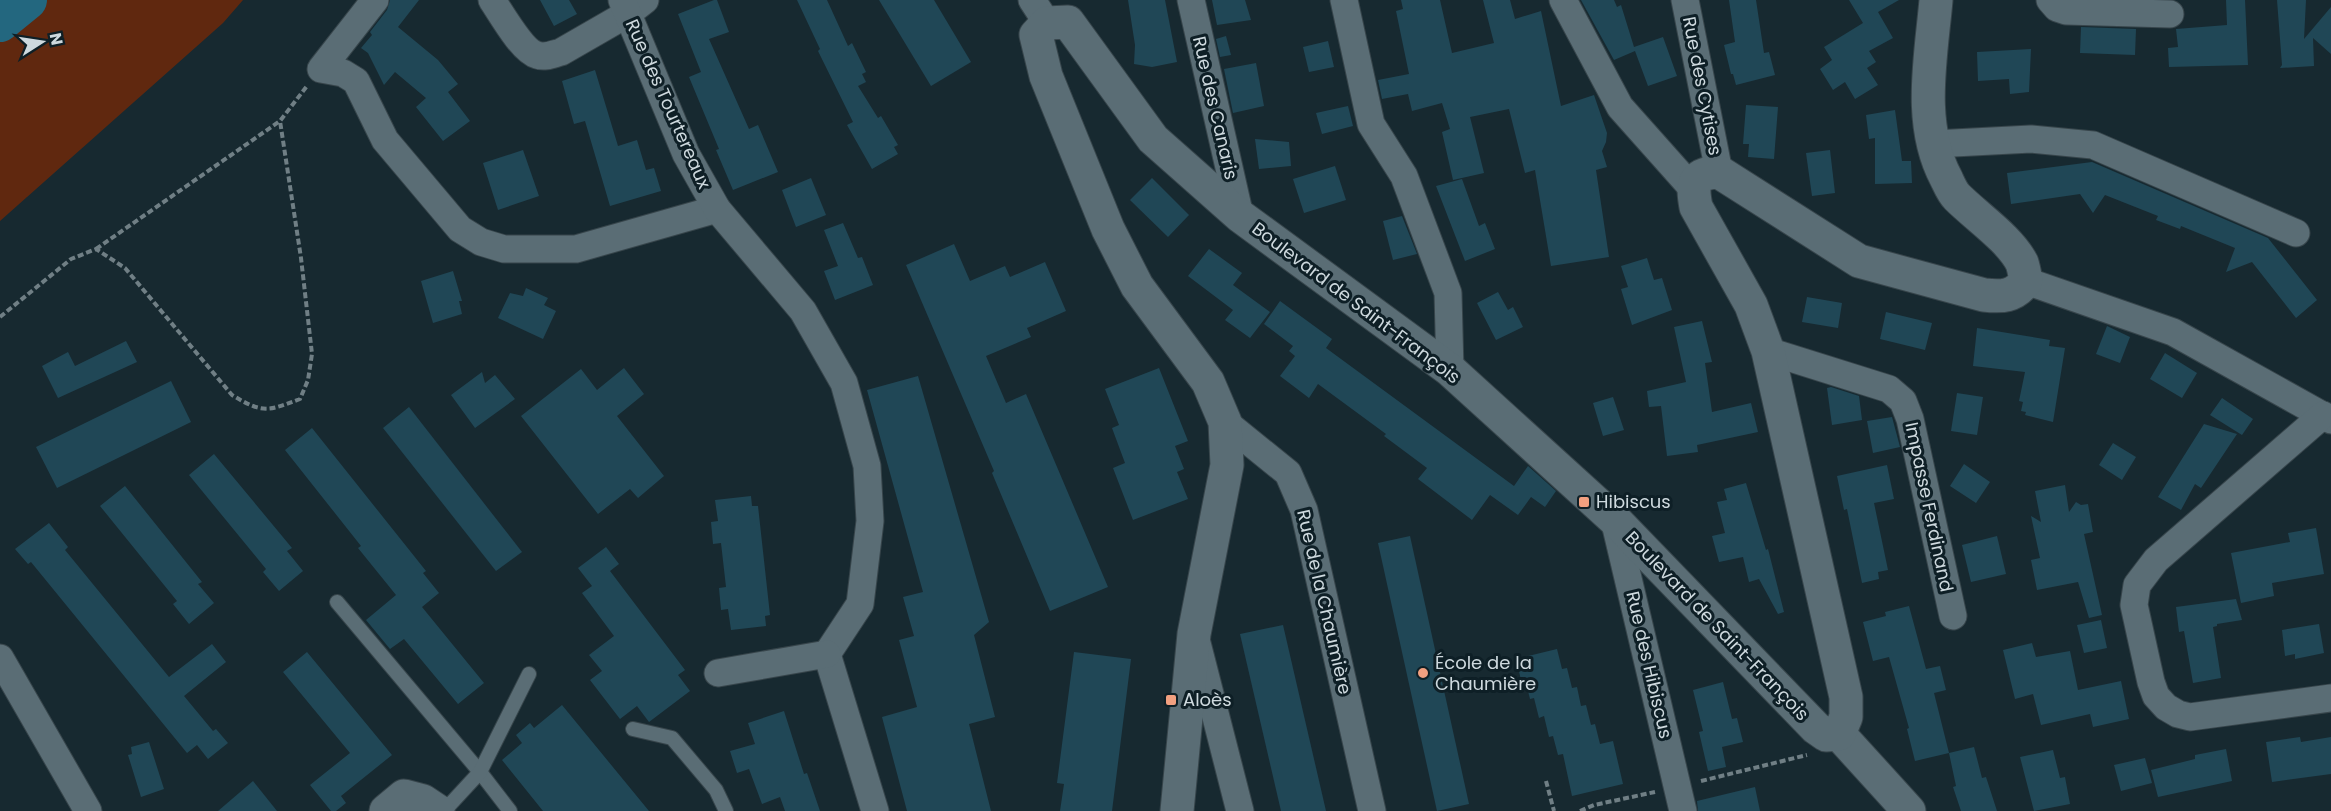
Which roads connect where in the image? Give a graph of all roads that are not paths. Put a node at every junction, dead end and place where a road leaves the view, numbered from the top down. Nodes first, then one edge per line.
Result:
1 (375, 0) edge
2 (492, 0) edge
3 (1191, 0) edge
4 (1344, 0) edge
5 (1563, 0) edge
6 (1685, 0) edge
7 (1936, 0) edge
8 (2050, 0) edge
9 (631, 5) edge
10 (1040, 11) edge
11 (2170, 14) dead end
12 (1934, 144) junction
13 (1706, 181) junction
14 (717, 209) junction
15 (1240, 216) junction
16 (2296, 233) dead end
17 (2026, 281) junction
18 (1768, 351) junction
19 (1450, 370) junction
20 (2327, 418) edge
21 (1226, 422) junction
22 (1614, 519) junction
23 (337, 602) dead end
24 (1953, 616) dead end
25 (1194, 634) junction
26 (826, 654) junction
27 (0, 658) edge
28 (718, 673) dead end
29 (529, 674) dead end
30 (2331, 698) edge
31 (633, 729) dead end
32 (1839, 734) junction
33 (480, 772) junction
34 (1681, 799) edge
35 (88, 811) edge
36 (386, 811) edge
37 (438, 811) edge
38 (444, 811) edge
39 (510, 811) edge
40 (726, 811) edge
41 (875, 811) edge
42 (1177, 811) edge
43 (1240, 811) edge
44 (1372, 811) edge
45 (1909, 811) edge

1 - 14 street
2 - 9 street
3 - 15 street, Rue des Canaris
4 - 19 street
5 - 13 street
6 - 13 street, Rue des Cytises
7 - 12 main road
8 - 11 street
9 - 14 street, Rue des Tourtereaux
10 - 15 main road, Boulevard de Saint-François
10 - 21 main road, Boulevard de Saint-François
12 - 16 street
12 - 17 main road
13 - 17 main road
13 - 18 main road
14 - 26 street, Rue des Tourtereaux
15 - 19 main road, Boulevard de Saint-François
17 - 20 street
18 - 24 street, Impasse Ferdinand
18 - 32 main road
19 - 22 main road, Boulevard de Saint-François
20 - 30 street
21 - 25 main road, Boulevard de Saint-François
21 - 44 street, Rue de la Chaumière
22 - 32 main road, Boulevard de Saint-François
22 - 34 street, Rue des Hibiscus
23 - 33 lane
25 - 42 main road, Boulevard de Saint-François
25 - 43 street
26 - 28 street
26 - 41 street
27 - 35 street
29 - 33 lane
31 - 40 lane
32 - 45 main road
33 - 38 lane
33 - 39 lane
36 - 37 main road

